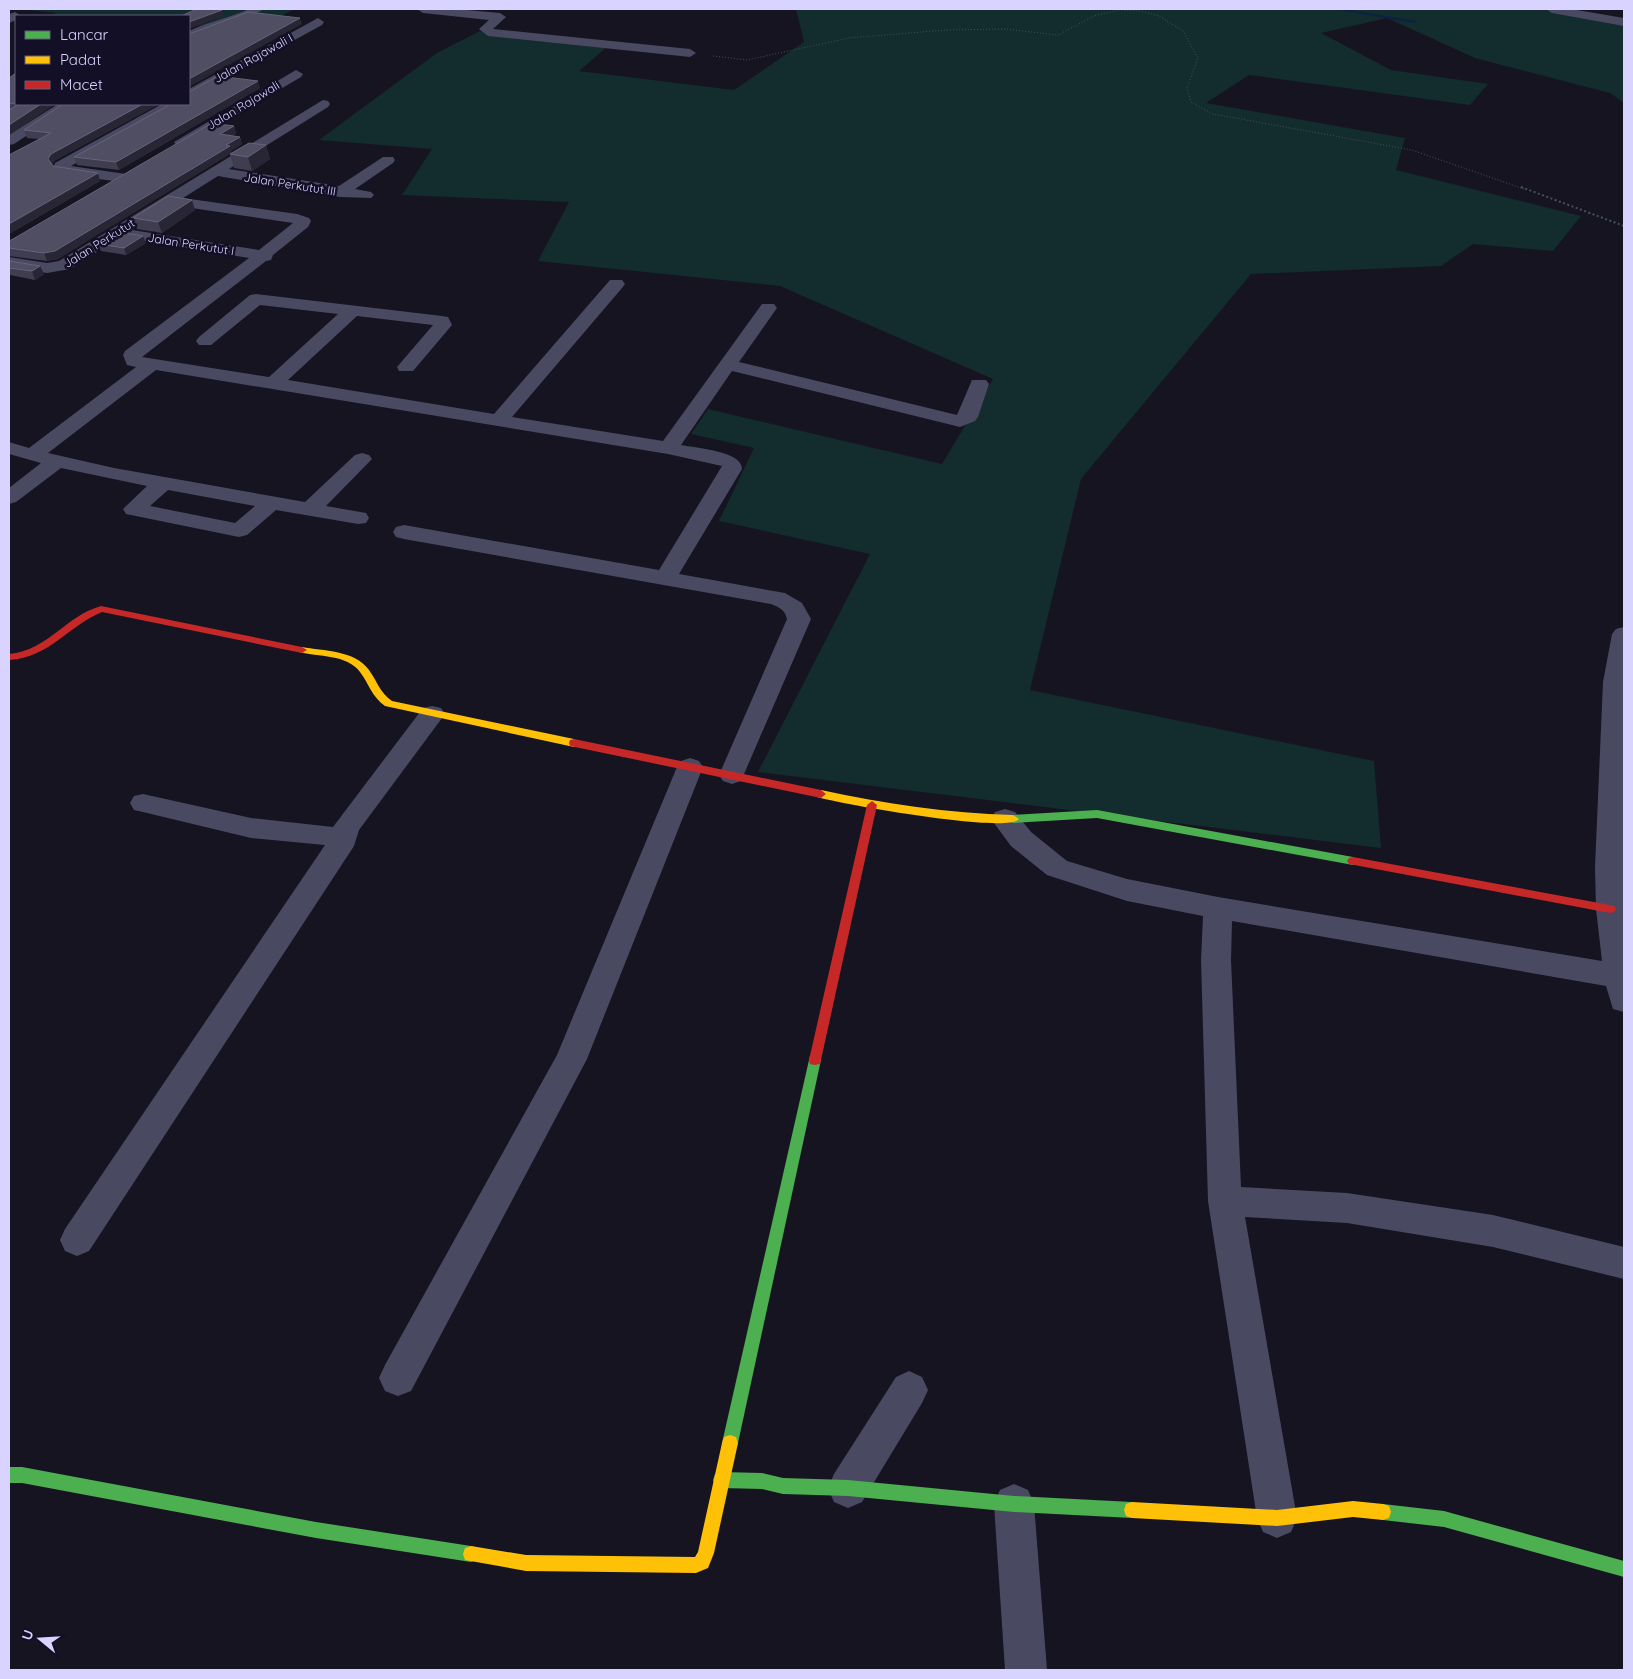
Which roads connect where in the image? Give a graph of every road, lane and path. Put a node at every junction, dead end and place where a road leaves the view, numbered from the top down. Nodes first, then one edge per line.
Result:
1 (258, 9) edge
2 (423, 9) edge
3 (1552, 9) edge
4 (1618, 9) edge
5 (318, 22) dead end
6 (1624, 22) edge
7 (618, 34) dead end
8 (190, 36) edge
9 (602, 45) junction
10 (690, 53) joint
11 (296, 74) dead end
12 (190, 93) edge
13 (323, 104) dead end
14 (66, 105) edge
15 (170, 105) edge
16 (190, 136) junction
17 (218, 140) edge
18 (9, 141) edge
19 (236, 143) edge
20 (255, 145) junction
21 (167, 150) edge
22 (388, 160) dead end
23 (136, 168) edge
24 (214, 171) junction
25 (121, 177) junction
26 (97, 192) edge
27 (340, 192) junction
28 (366, 195) dead end
29 (168, 200) junction
30 (249, 212) junction
31 (233, 223) dead end
32 (1624, 226) edge
33 (117, 232) junction
34 (217, 234) dead end
35 (200, 245) junction
36 (265, 256) junction
37 (9, 262) edge
38 (616, 284) dead end
39 (768, 308) dead end
40 (352, 311) junction
41 (205, 341) dead end
42 (152, 364) junction
43 (729, 365) junction
44 (406, 367) dead end
45 (273, 384) junction
46 (979, 384) dead end
47 (499, 420) junction
48 (9, 448) edge
49 (668, 448) junction
50 (32, 455) junction
51 (362, 459) dead end
52 (56, 462) junction
53 (163, 483) junction
54 (9, 498) edge
55 (271, 502) junction
56 (310, 510) junction
57 (358, 518) dead end
58 (404, 532) dead end
59 (665, 578) junction
60 (1624, 634) edge
61 (9, 657) edge
62 (1620, 683) edge
63 (432, 714) junction
64 (690, 766) junction
65 (732, 775) junction
66 (143, 803) dead end
67 (872, 804) junction
68 (1005, 819) junction
69 (344, 839) junction
70 (1616, 869) edge
71 (1218, 908) junction
72 (1610, 909) junction
73 (1622, 988) edge
74 (1225, 1201) junction
75 (77, 1240) dead end
76 (1624, 1263) edge
77 (398, 1378) dead end
78 (908, 1390) dead end
79 (9, 1475) edge
80 (721, 1480) junction
81 (848, 1488) junction
82 (1014, 1504) junction
83 (1277, 1518) junction
84 (1624, 1569) edge
85 (1026, 1670) edge

1 - 8 street
2 - 9 street
3 - 6 street
4 - 6 street
5 - 12 street, Jalan Rajawali I
7 - 9 street
9 - 10 street
10 - 32 path
11 - 16 street, Jalan Rajawali
13 - 20 street, Jalan Perkutut
14 - 18 street
15 - 25 street
16 - 17 street
16 - 21 street, Jalan Rajawali
19 - 20 street
20 - 24 street, Jalan Perkutut
22 - 27 street
23 - 25 street
24 - 27 street, Jalan Perkutut III
24 - 29 street, Jalan Perkutut
25 - 26 street
27 - 28 street, Jalan Perkutut III
29 - 30 street
29 - 33 street, Jalan Perkutut
30 - 31 street
30 - 36 street
33 - 35 street, Jalan Perkutut I
33 - 37 street, Jalan Perkutut
34 - 35 street
35 - 36 street, Jalan Perkutut I
36 - 42 street
38 - 47 street
39 - 43 street
40 - 41 street
40 - 44 street
40 - 45 street
42 - 45 street
42 - 50 street
43 - 46 street
43 - 49 street
45 - 47 street
47 - 49 street
48 - 50 street
49 - 59 street
50 - 52 street
51 - 56 street
52 - 53 street
52 - 54 street
53 - 55 street
53 - 55 street
55 - 56 street
56 - 57 street
58 - 59 street
59 - 65 street
60 - 62 street
61 - 63 street
62 - 70 street
63 - 64 street
63 - 69 street
64 - 65 street
64 - 77 street
65 - 67 street
66 - 69 street
67 - 68 street
67 - 80 street
68 - 71 street
68 - 72 street
69 - 75 street
70 - 72 street
71 - 73 street
71 - 74 street
72 - 73 street
74 - 76 street
74 - 83 street
78 - 81 street
79 - 80 street
80 - 81 street
81 - 82 street
82 - 83 street
82 - 85 street
83 - 84 street

